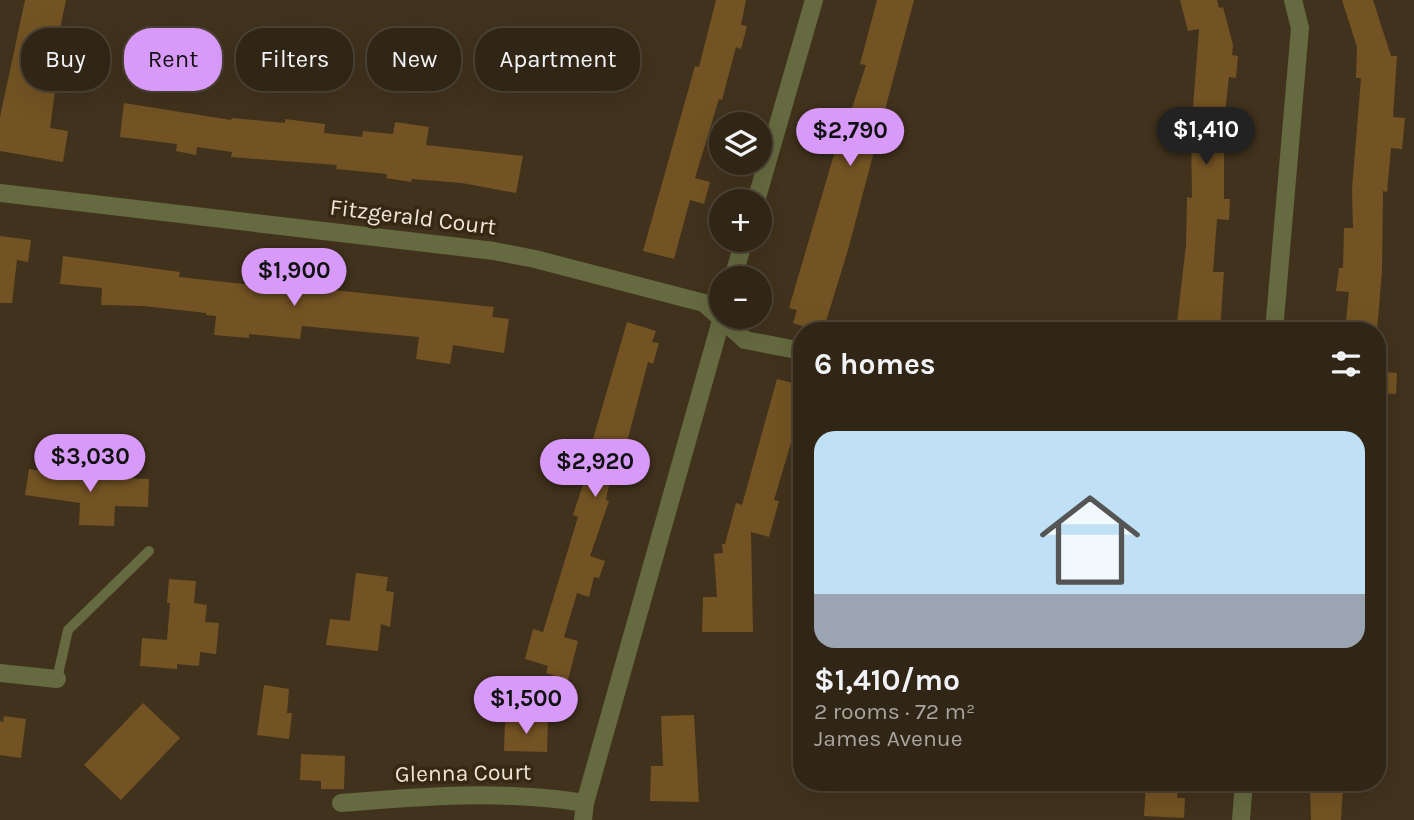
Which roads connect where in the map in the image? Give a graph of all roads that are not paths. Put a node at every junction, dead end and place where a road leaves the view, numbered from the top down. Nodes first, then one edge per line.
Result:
1 (814, 0) edge
2 (1293, 0) edge
3 (759, 189) edge
4 (0, 193) edge
5 (709, 307) edge
6 (1275, 322) edge
7 (719, 329) edge
8 (734, 329) edge
9 (793, 349) edge
10 (149, 551) dead end
11 (0, 673) edge
12 (57, 679) joint
13 (1243, 791) edge
14 (341, 803) dead end
15 (584, 812) edge
16 (1241, 820) edge

1 - 3 street
2 - 6 street
4 - 5 street, Fitzgerald Court
7 - 15 street
8 - 9 street, Fitzgerald Court
10 - 12 lane
11 - 12 street
13 - 16 street
14 - 15 street, Glenna Court

